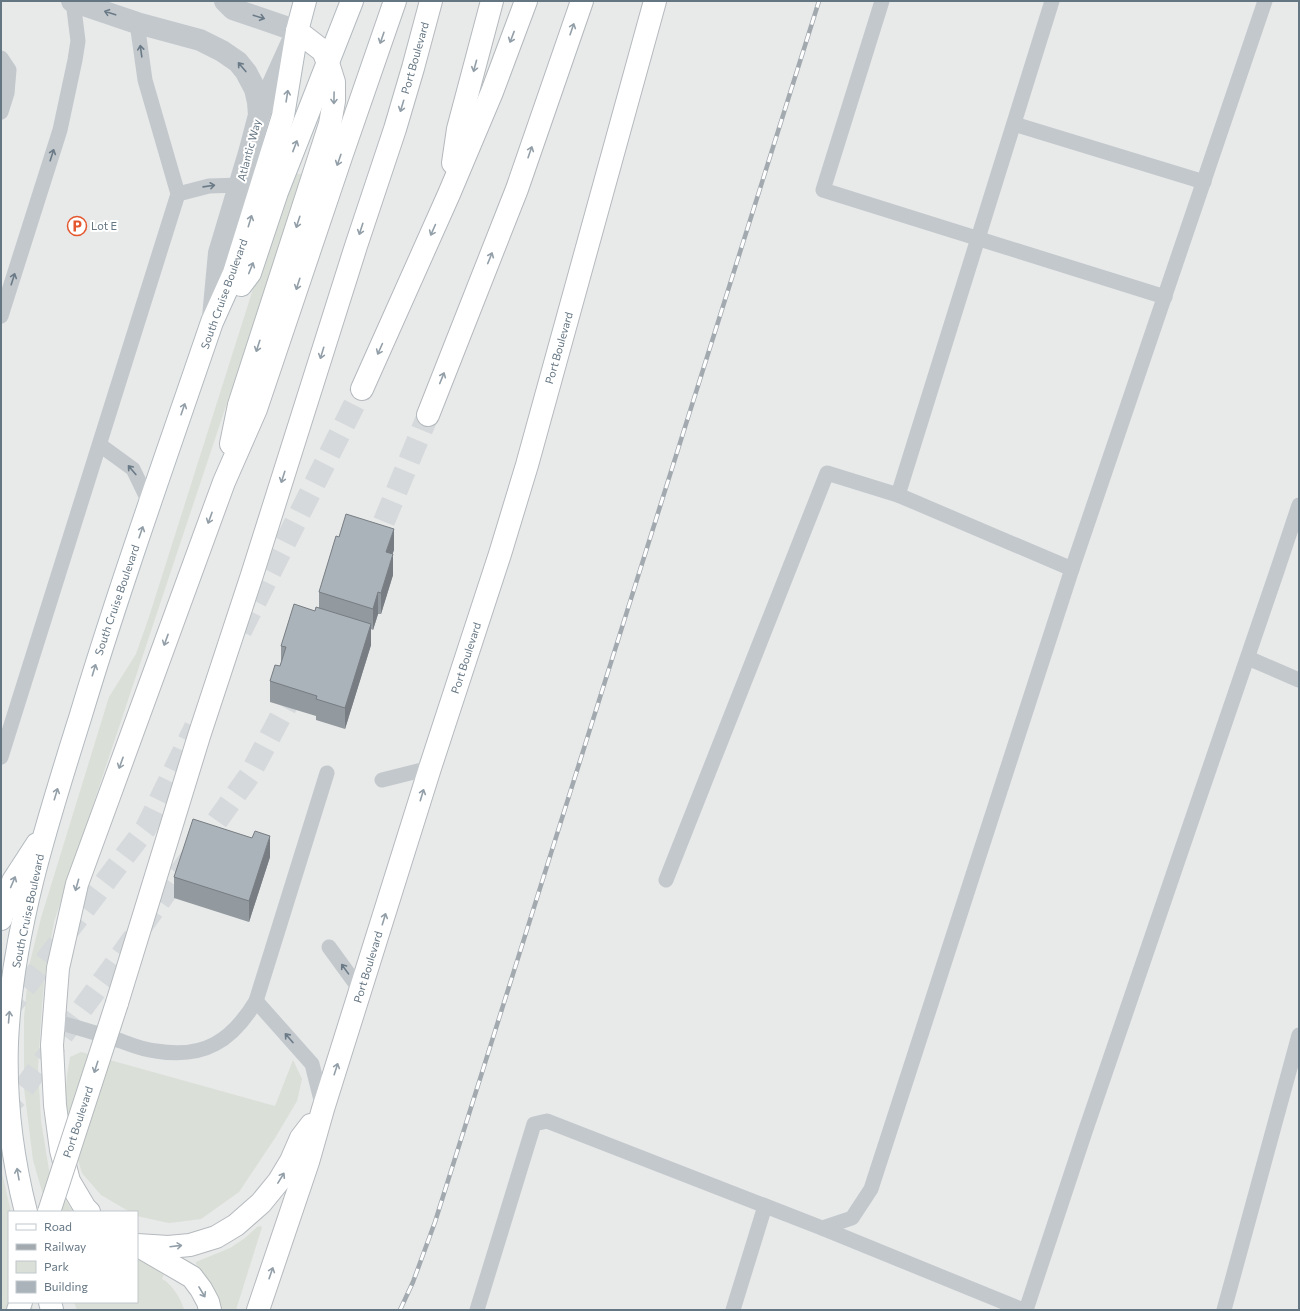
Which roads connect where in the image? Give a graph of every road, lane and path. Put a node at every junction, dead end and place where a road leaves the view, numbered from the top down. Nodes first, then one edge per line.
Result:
1 (73, 1) edge
2 (225, 1) edge
3 (305, 1) edge
4 (352, 1) edge
5 (395, 1) edge
6 (431, 1) edge
7 (492, 1) edge
8 (526, 1) edge
9 (582, 1) edge
10 (655, 1) edge
11 (882, 1) edge
12 (1052, 1) edge
13 (1265, 1) edge
14 (137, 23) junction
15 (298, 30) junction
16 (1, 58) edge
17 (328, 63) junction
18 (1, 112) edge
19 (259, 115) junction
20 (1014, 124) junction
21 (1204, 182) junction
22 (240, 185) junction
23 (178, 194) junction
24 (449, 194) junction
25 (979, 239) junction
26 (1165, 297) junction
27 (1, 316) edge
28 (212, 322) junction
29 (362, 389) tunnel mouth
30 (428, 415) tunnel mouth
31 (100, 445) junction
32 (224, 482) junction
33 (898, 495) junction
34 (150, 504) junction
35 (1299, 505) edge
36 (1072, 569) junction
37 (1248, 658) junction
38 (1299, 680) edge
39 (1, 757) edge
40 (430, 768) junction
41 (327, 773) dead end
42 (382, 780) dead end
43 (45, 832) junction
44 (666, 880) dead end
45 (1, 919) edge
46 (329, 947) dead end
47 (361, 991) junction
48 (256, 1001) junction
49 (54, 1021) junction
50 (1299, 1035) edge
51 (324, 1109) junction
52 (765, 1206) junction
53 (26, 1211) edge
54 (50, 1211) edge
55 (88, 1211) edge
56 (822, 1228) junction
57 (138, 1245) edge
58 (138, 1246) edge
59 (210, 1310) edge
60 (258, 1310) edge
61 (477, 1310) edge
62 (733, 1310) edge
63 (1023, 1310) edge
64 (1026, 1310) edge
65 (1224, 1310) edge

14 -> 1 street, Atlantic Way
27 -> 1 lane
2 -> 15 street
3 - 15 main road, South Cruise Boulevard
4 - 17 main road
5 -> 32 main road
6 -> 54 main road, Port Boulevard, bridge
7 -> 24 main road
8 -> 24 main road
30 -> 9 main road
10 - 40 main road, Port Boulevard
11 - 25 lane
12 - 20 lane
13 - 21 lane
19 -> 14 street, Atlantic Way
23 -> 14 lane
15 - 17 main road
15 - 19 street
28 -> 15 main road, South Cruise Boulevard
16 - 18 lane
28 -> 17 main road
17 -> 32 main road
19 - 22 street, Atlantic Way
20 - 21 lane
20 - 25 lane
21 - 26 lane
23 -> 22 lane
22 - 28 street, Atlantic Way
23 - 31 lane
24 -> 29 main road
25 - 26 lane
25 - 33 lane
26 - 36 lane
34 -> 28 main road, South Cruise Boulevard
34 -> 31 lane
31 - 39 lane
32 -> 49 main road
33 - 36 lane
33 - 44 lane
43 -> 34 main road, South Cruise Boulevard
35 - 37 lane
36 - 56 lane
37 - 38 lane
37 - 64 lane
40 - 42 lane
47 -> 40 main road, Port Boulevard
41 - 48 lane
45 -> 43 main road
53 -> 43 main road, South Cruise Boulevard
47 -> 46 lane
51 -> 47 main road, Port Boulevard
48 - 49 lane
51 -> 48 lane
49 - 55 main road
50 - 65 lane
57 -> 51 main road
60 -> 51 main road, Port Boulevard
52 - 56 lane
52 - 61 lane
52 - 62 lane
56 - 63 lane
58 -> 59 main road

